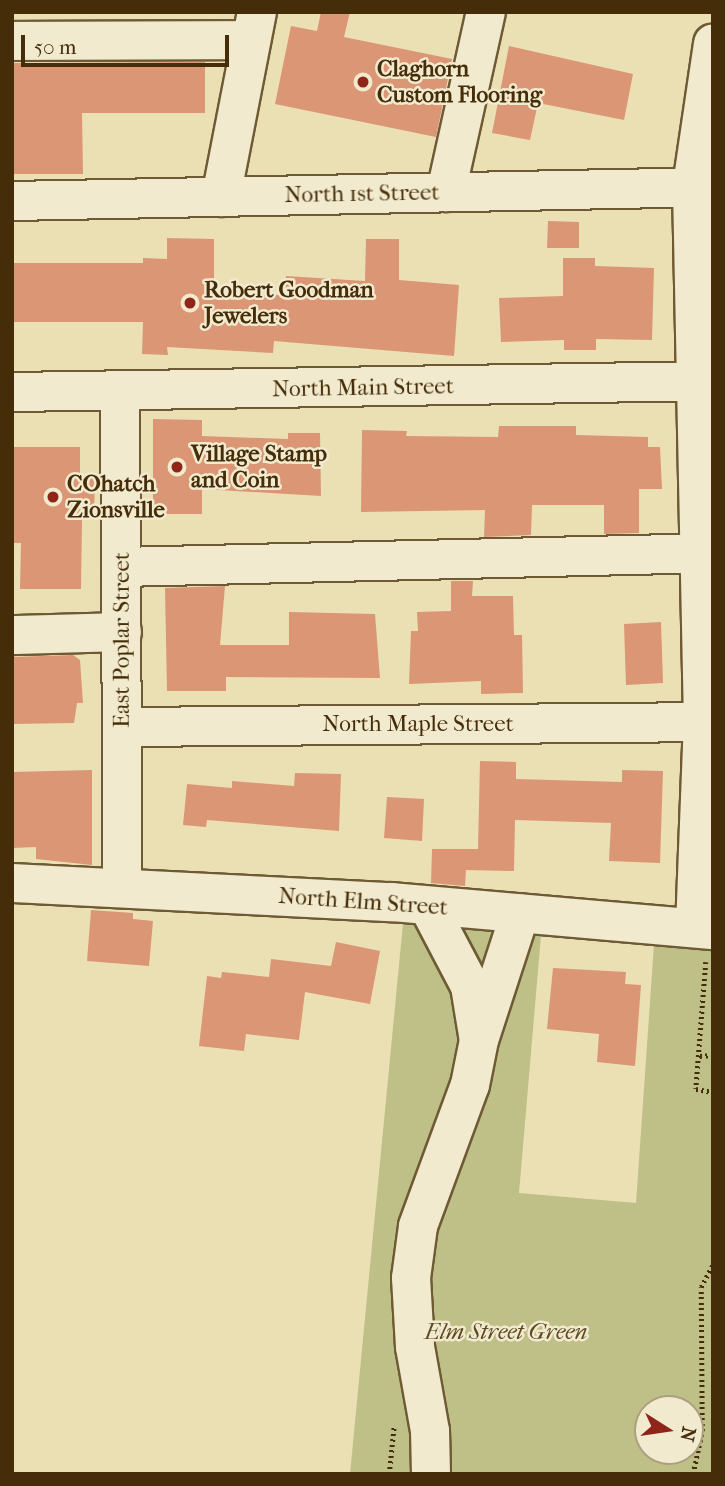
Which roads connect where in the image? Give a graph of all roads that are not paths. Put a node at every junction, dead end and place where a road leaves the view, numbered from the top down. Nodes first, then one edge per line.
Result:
1 (486, 12) edge
2 (254, 26) edge
3 (12, 41) edge
4 (713, 44) edge
5 (702, 187) edge
6 (446, 192) junction
7 (221, 197) junction
8 (12, 201) edge
9 (705, 382) edge
10 (12, 392) edge
11 (121, 392) junction
12 (707, 553) edge
13 (121, 567) junction
14 (122, 632) junction
15 (12, 635) edge
16 (708, 722) edge
17 (122, 727) junction
18 (12, 883) edge
19 (123, 887) junction
20 (428, 906) junction
21 (520, 914) junction
22 (702, 939) edge
23 (479, 1040) junction
24 (431, 1474) edge

1 - 6 street
2 - 3 street
2 - 7 street
4 - 5 street
5 - 6 street, North 1st Street
5 - 9 street
6 - 7 street, North 1st Street
7 - 8 street, North 1st Street
9 - 11 street, North Main Street
9 - 12 street
10 - 11 street, North Main Street
11 - 13 street, East Poplar Street
12 - 13 street
12 - 16 street
13 - 14 street, East Poplar Street
14 - 15 street
14 - 17 street, East Poplar Street
16 - 17 street, North Maple Street
16 - 22 street
17 - 19 street, East Poplar Street
18 - 19 street, North Elm Street
19 - 20 street, North Elm Street
20 - 21 street, North Elm Street
20 - 23 street
21 - 22 street, North Elm Street
21 - 23 street
23 - 24 street

